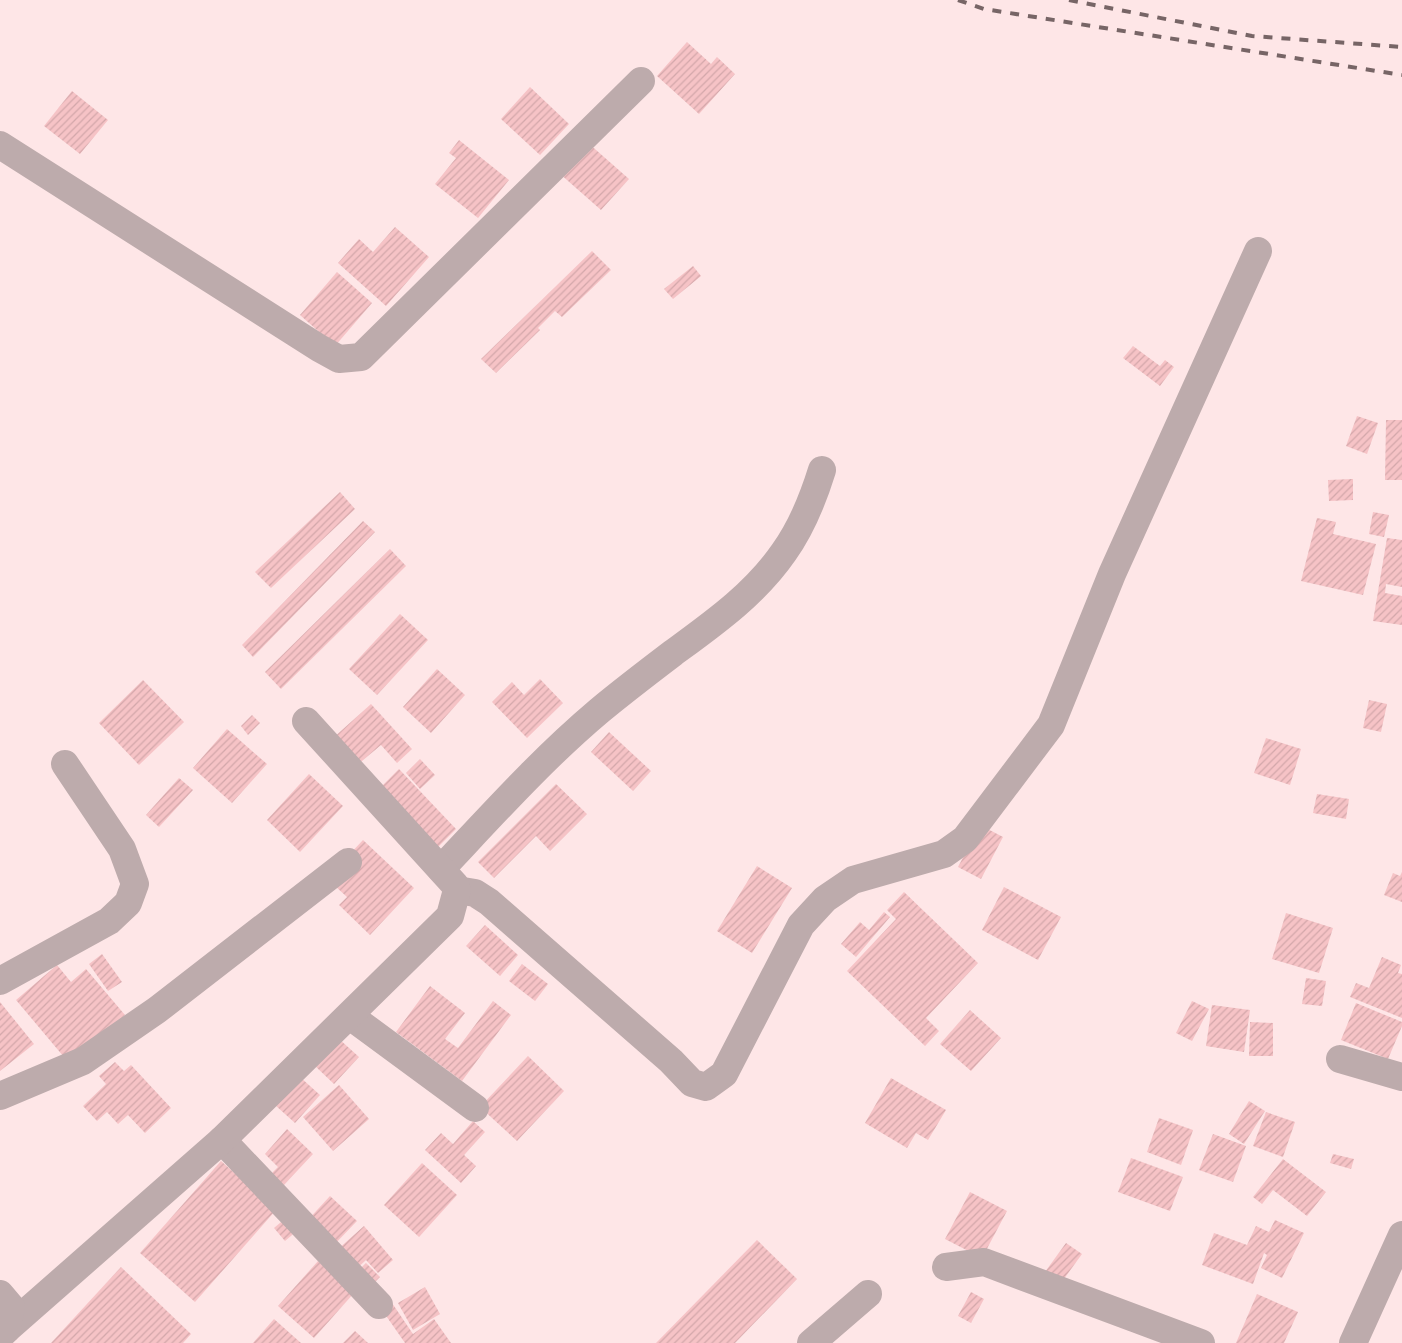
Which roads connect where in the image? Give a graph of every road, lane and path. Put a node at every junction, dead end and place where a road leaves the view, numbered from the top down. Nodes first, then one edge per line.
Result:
1 (641, 81) dead end
2 (0, 145) edge
3 (1258, 251) dead end
4 (822, 470) dead end
5 (306, 721) dead end
6 (66, 764) dead end
7 (348, 862) dead end
8 (441, 869) junction
9 (457, 890) junction
10 (0, 981) edge
11 (350, 1016) junction
12 (1340, 1059) dead end
13 (1402, 1077) edge
14 (0, 1096) edge
15 (475, 1108) dead end
16 (222, 1140) junction
17 (1402, 1235) edge
18 (946, 1267) dead end
19 (0, 1294) edge
20 (868, 1294) dead end
21 (379, 1304) dead end
22 (4, 1332) edge
23 (810, 1343) edge
24 (1201, 1343) edge
25 (1353, 1343) edge

1 - 2 street
3 - 9 street
4 - 8 street
5 - 8 street
6 - 10 street
7 - 14 street
8 - 9 street
9 - 11 street
11 - 15 street
11 - 16 street
12 - 13 street
16 - 21 street
16 - 22 street
17 - 25 street
18 - 24 street
19 - 22 street
20 - 23 street

